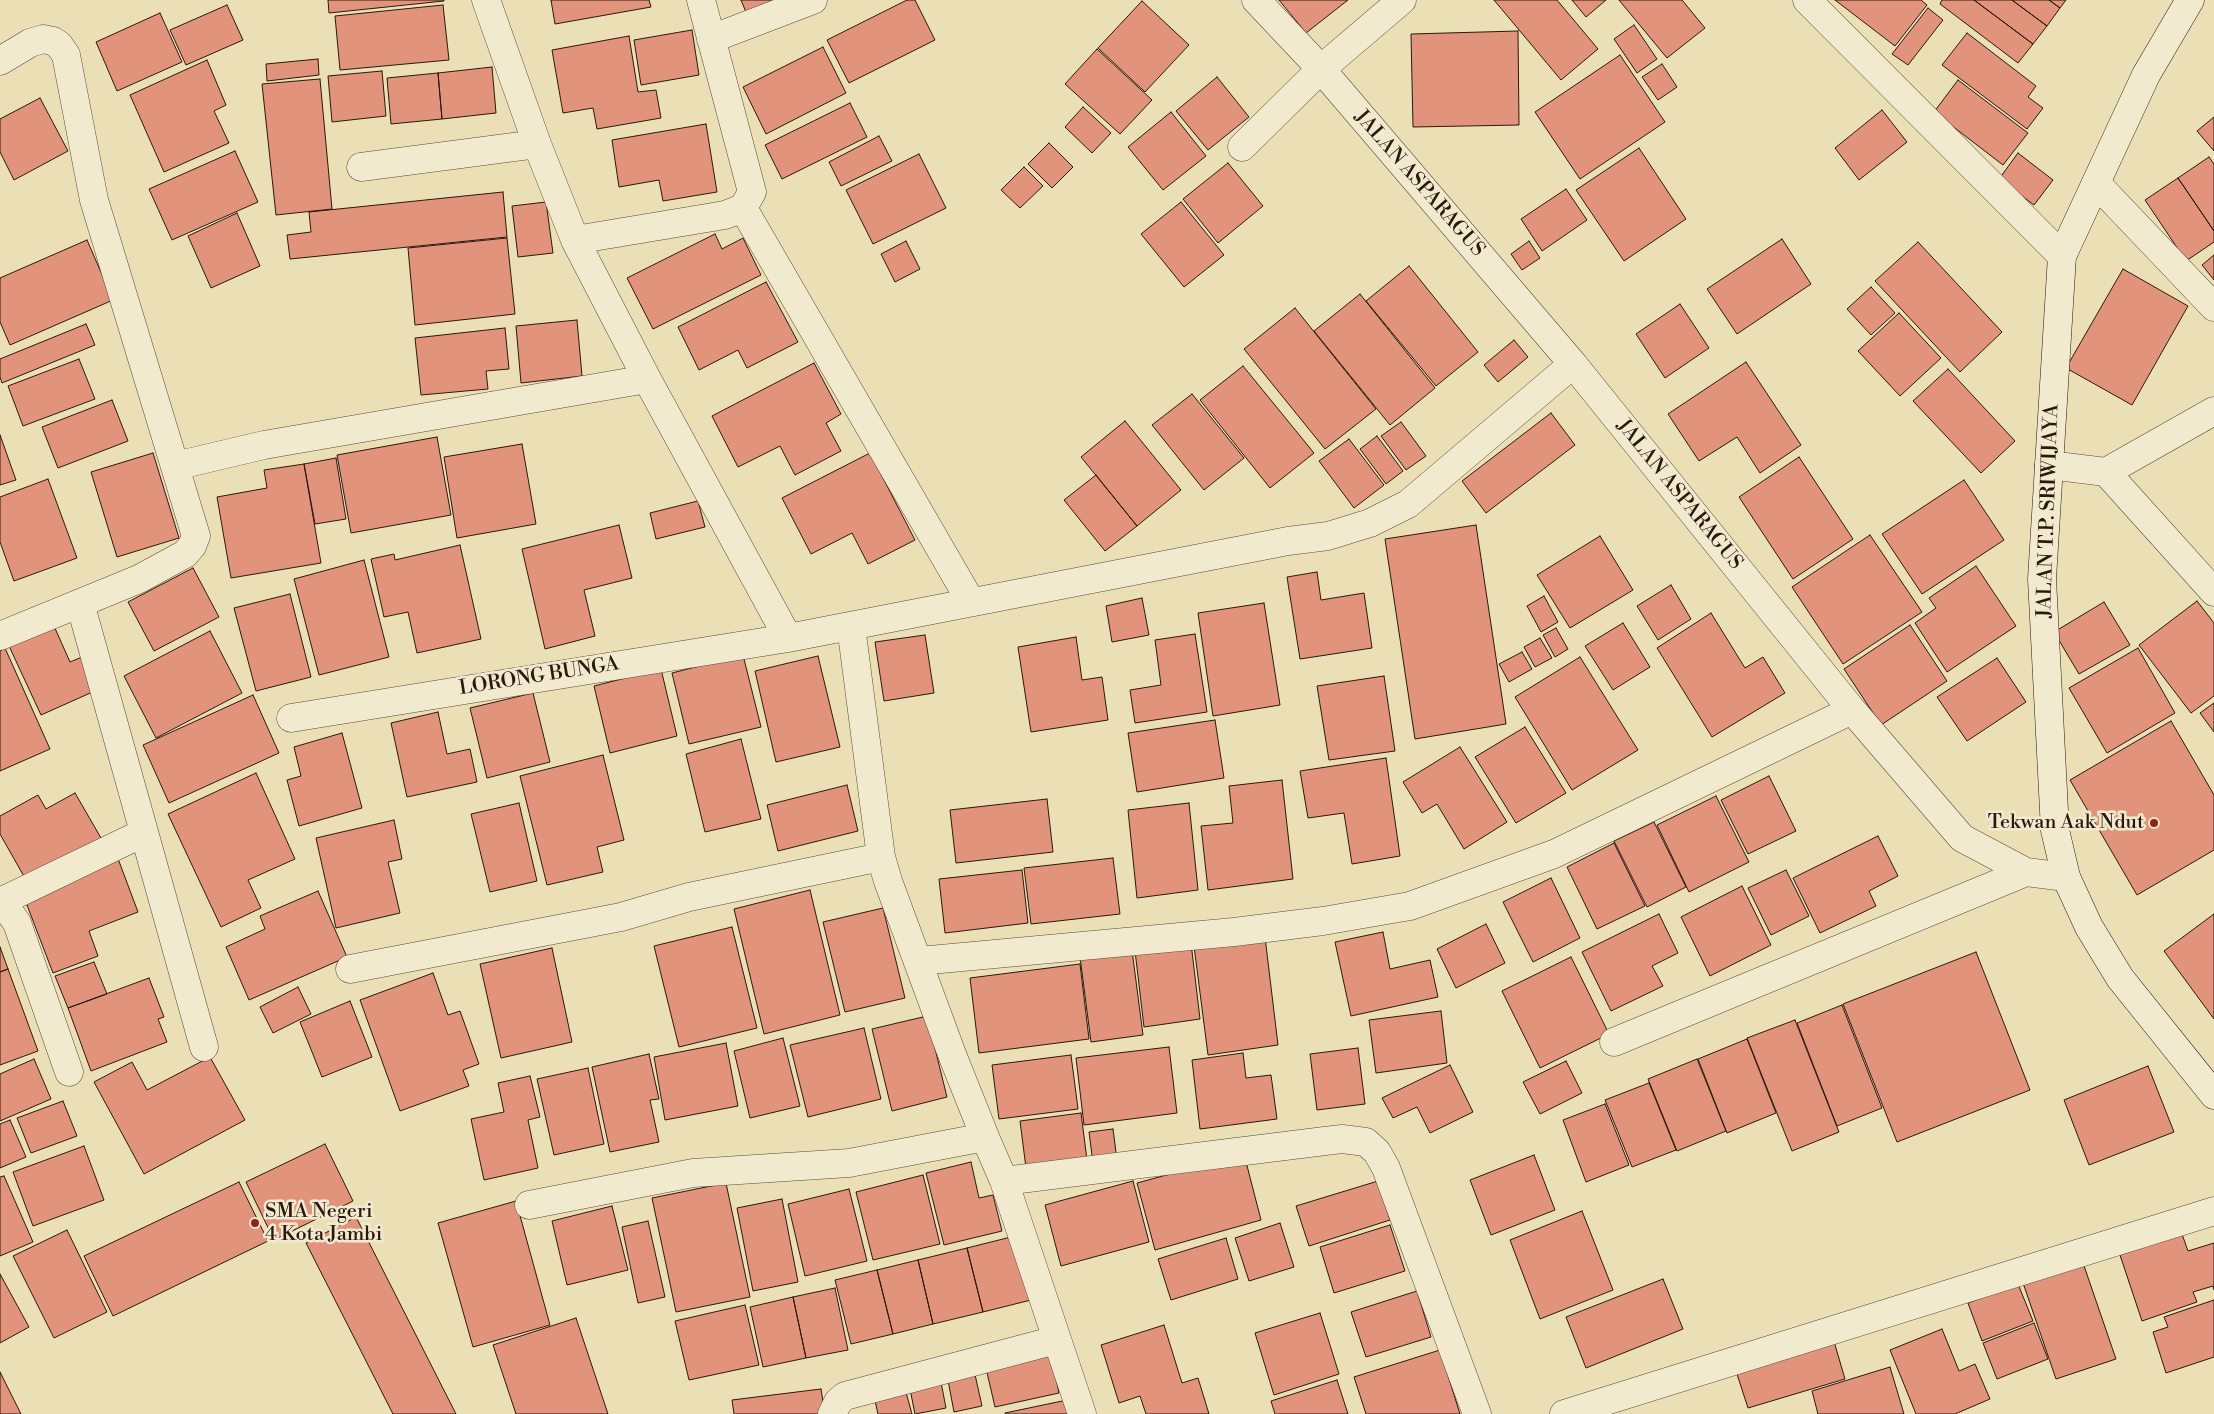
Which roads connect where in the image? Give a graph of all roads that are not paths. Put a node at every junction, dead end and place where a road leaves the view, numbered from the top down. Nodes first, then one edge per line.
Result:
1 (486, 0) edge
2 (701, 0) edge
3 (813, 0) edge
4 (1256, 0) edge
5 (1402, 0) edge
6 (1807, 0) edge
7 (2190, 0) edge
8 (711, 39) junction
9 (0, 61) edge
10 (1321, 69) junction
11 (537, 144) junction
12 (1242, 147) dead end
13 (361, 167) dead end
14 (2096, 184) junction
15 (743, 208) junction
16 (575, 240) junction
17 (2062, 256) junction
18 (2214, 307) edge
19 (1573, 364) junction
20 (647, 379) junction
21 (2214, 411) edge
22 (2049, 465) junction
23 (175, 466) junction
24 (2106, 472) junction
25 (2214, 592) edge
26 (971, 602) junction
27 (80, 603) junction
28 (851, 626) junction
29 (0, 636) edge
30 (788, 638) junction
31 (1852, 710) junction
32 (291, 718) dead end
33 (144, 833) junction
34 (882, 857) junction
35 (2026, 872) junction
36 (2066, 877) junction
37 (0, 903) edge
38 (919, 960) junction
39 (350, 969) dead end
40 (1614, 1042) dead end
41 (204, 1047) dead end
42 (69, 1072) dead end
43 (2214, 1095) edge
44 (985, 1137) junction
45 (1004, 1180) junction
46 (530, 1205) dead end
47 (2214, 1211) edge
48 (1056, 1340) junction
49 (832, 1414) edge
50 (1082, 1414) edge
51 (1477, 1414) edge
52 (1564, 1414) edge

1 - 11 street
2 - 8 street
3 - 8 street
4 - 10 street, JALAN ASPARAGUS
5 - 10 street
6 - 17 street
7 - 14 street, JALAN T.P. SRIWIJAYA
8 - 15 street
9 - 23 street
10 - 12 street
10 - 19 street, JALAN ASPARAGUS
11 - 13 street
11 - 16 street
14 - 17 street, JALAN T.P. SRIWIJAYA
14 - 18 street
15 - 16 street
15 - 26 street
16 - 20 street
17 - 22 street, JALAN T.P. SRIWIJAYA
19 - 26 street, LORONG BUNGA
19 - 31 street, JALAN ASPARAGUS
20 - 23 street
20 - 30 street
21 - 24 street
22 - 24 street
22 - 36 street, JALAN T.P. SRIWIJAYA
23 - 27 street
24 - 25 street
26 - 28 street, LORONG BUNGA
27 - 29 street
27 - 33 street
28 - 30 street, LORONG BUNGA
28 - 34 street
30 - 32 street, LORONG BUNGA
31 - 35 street, JALAN ASPARAGUS
31 - 38 street
33 - 37 street
33 - 41 street
34 - 38 street
34 - 39 street
35 - 36 street, JALAN ASPARAGUS
35 - 40 street
36 - 43 street, JALAN T.P. SRIWIJAYA
37 - 42 street
38 - 44 street
44 - 45 street
44 - 46 street
45 - 48 street
45 - 51 street
47 - 52 street
48 - 49 street
48 - 50 street

